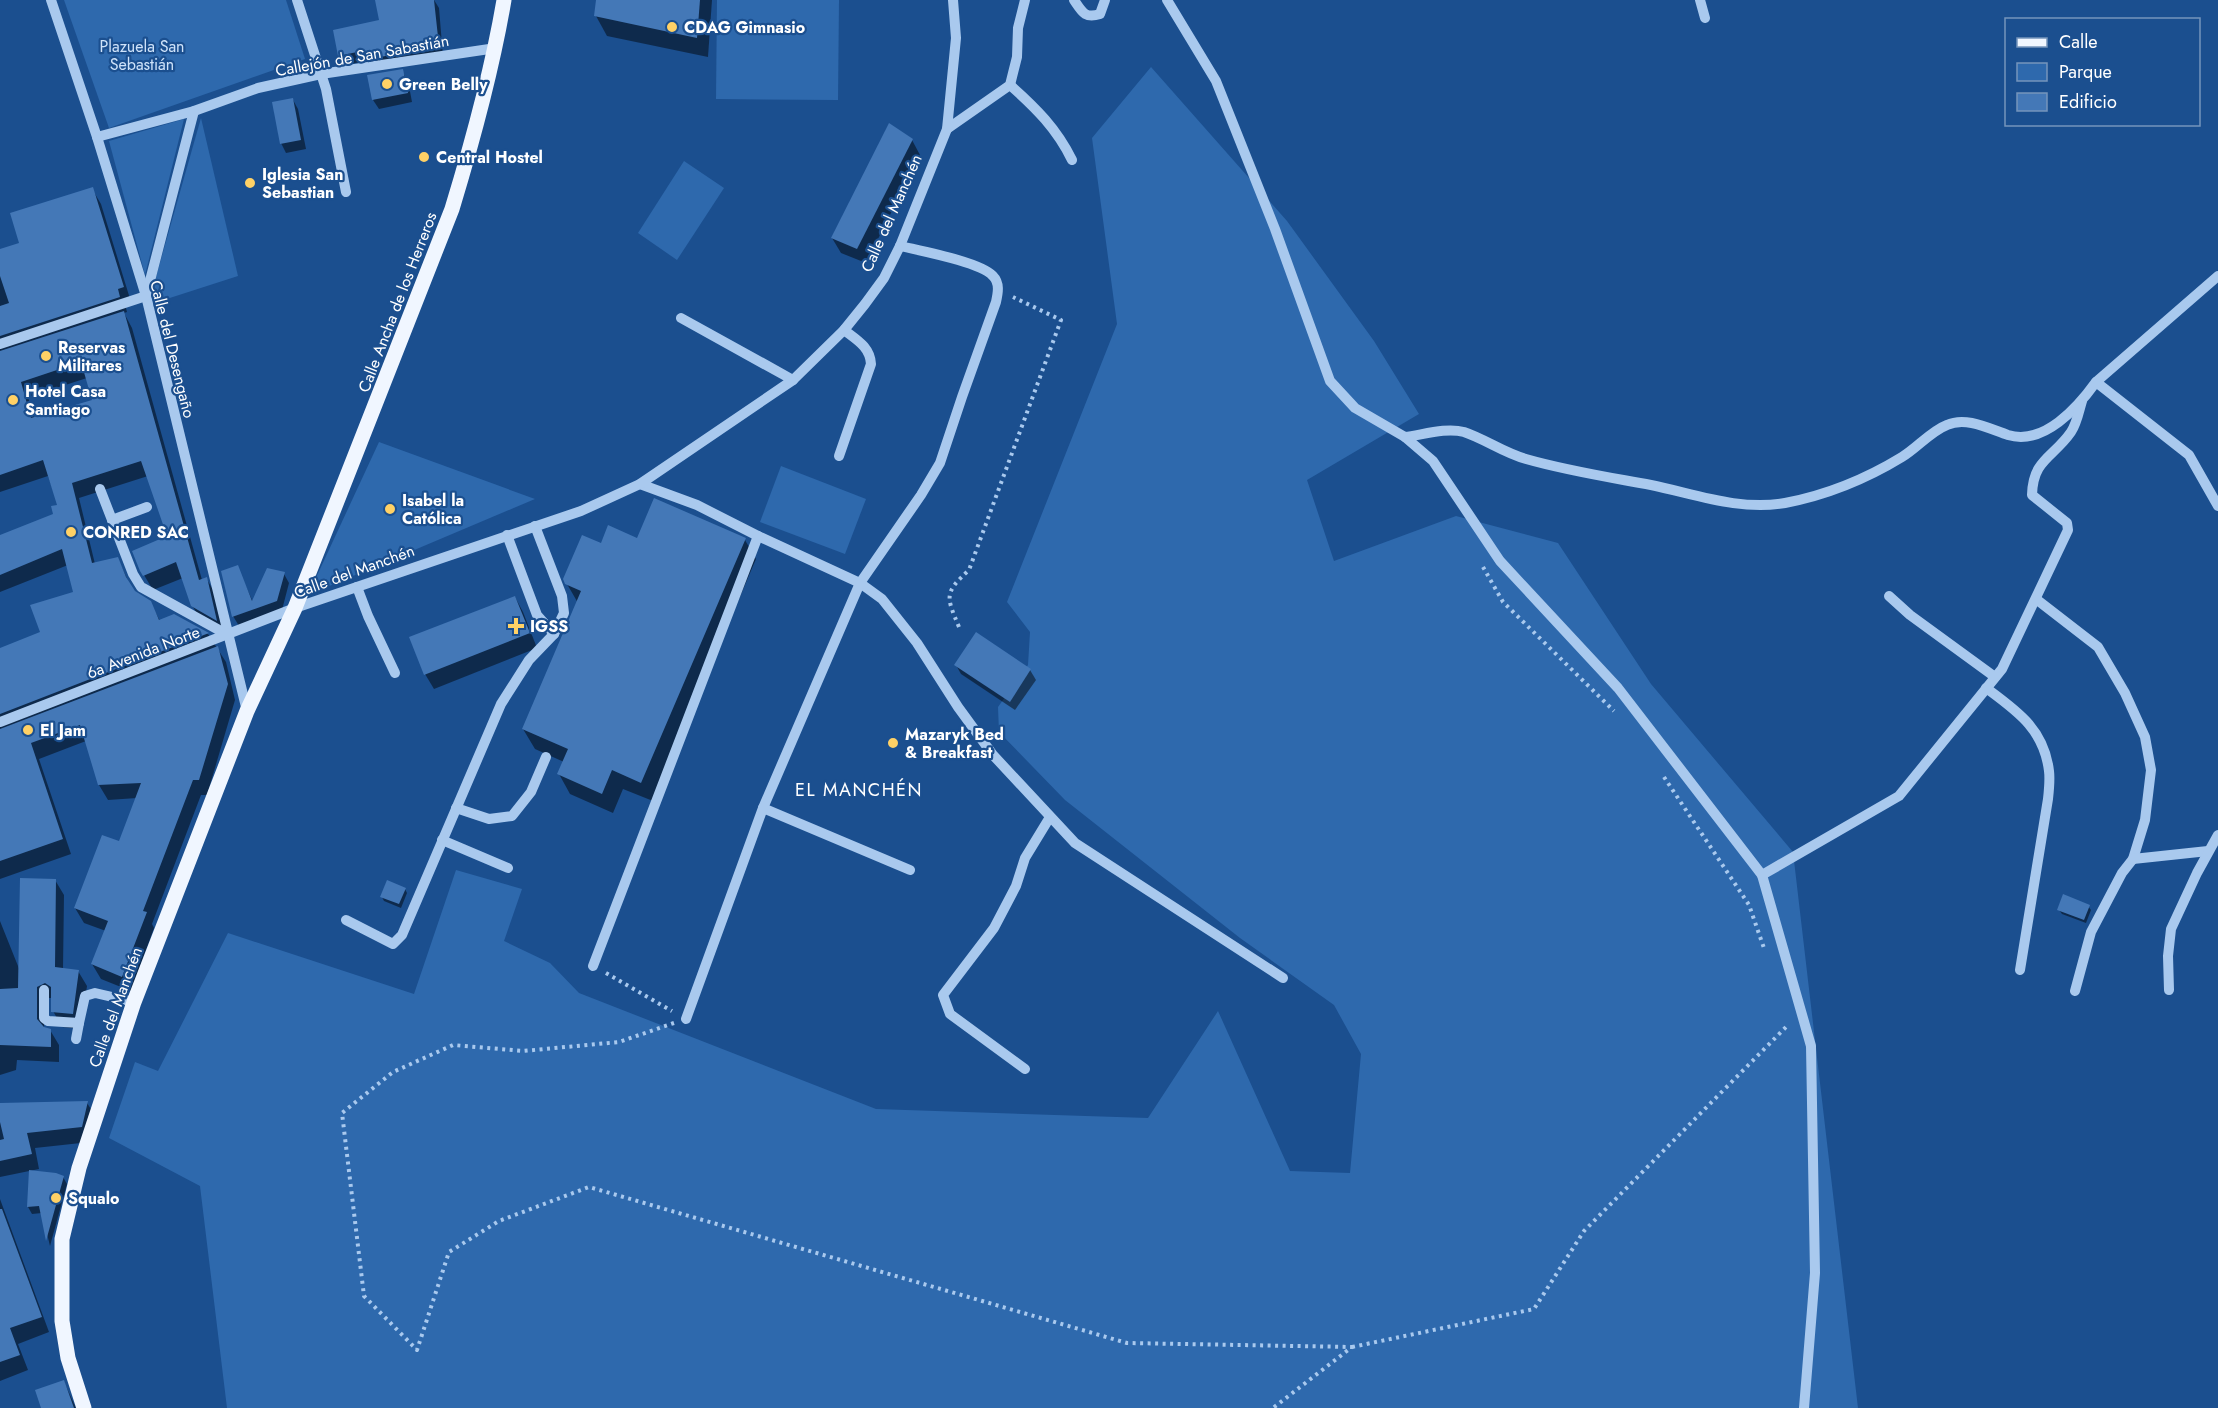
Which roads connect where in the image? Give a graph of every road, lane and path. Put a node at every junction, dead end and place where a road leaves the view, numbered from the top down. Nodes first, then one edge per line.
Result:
1 (51, 0) edge
2 (297, 0) edge
3 (504, 0) edge
4 (952, 0) edge
5 (1025, 0) edge
6 (1074, 0) edge
7 (1105, 0) edge
8 (1167, 0) edge
9 (1700, 0) edge
10 (1705, 18) dead end
11 (496, 48) junction
12 (321, 74) junction
13 (1010, 85) junction
14 (194, 111) junction
15 (947, 129) junction
16 (97, 137) junction
17 (1072, 160) dead end
18 (346, 192) dead end
19 (900, 246) junction
20 (2218, 276) edge
21 (999, 290) junction
22 (146, 296) junction
23 (681, 318) dead end
24 (844, 330) junction
25 (0, 344) edge
26 (793, 380) junction
27 (2096, 382) junction
28 (2082, 400) junction
29 (1405, 437) junction
30 (839, 456) dead end
31 (640, 484) junction
32 (100, 489) dead end
33 (2218, 506) edge
34 (147, 507) dead end
35 (112, 520) junction
36 (535, 526) junction
37 (507, 536) junction
38 (758, 536) junction
39 (1481, 564) dead end
40 (860, 583) junction
41 (357, 587) junction
42 (1889, 596) dead end
43 (2036, 599) junction
44 (295, 608) junction
45 (959, 627) dead end
46 (554, 634) junction
47 (228, 635) junction
48 (395, 673) dead end
49 (1995, 677) junction
50 (1986, 688) junction
51 (247, 711) junction
52 (1618, 715) dead end
53 (0, 722) edge
54 (546, 757) dead end
55 (1659, 770) dead end
56 (456, 808) junction
57 (763, 808) junction
58 (1050, 817) junction
59 (2218, 835) edge
60 (442, 840) junction
61 (2208, 852) junction
62 (2133, 859) junction
63 (508, 868) dead end
64 (909, 870) dead end
65 (1762, 875) junction
66 (346, 921) dead end
67 (1768, 958) dead end
68 (593, 966) joint
69 (2020, 970) dead end
70 (1282, 978) dead end
71 (44, 990) dead end
72 (2169, 990) dead end
73 (2075, 991) dead end
74 (134, 1002) junction
75 (686, 1019) junction
76 (79, 1023) junction
77 (1794, 1033) dead end
78 (76, 1039) dead end
79 (1025, 1069) dead end
80 (1352, 1347) junction
81 (84, 1408) edge
82 (1273, 1408) edge
83 (1804, 1408) edge

1 - 16 street, Calle del Desengaño
2 - 12 street
3 - 11 main road, Calle Ancha de los Herreros
4 - 15 street, Calle del Manchén
5 - 13 street
6 - 7 street
8 - 29 street
9 - 10 street
11 - 12 street, Callejón de San Sabastián
11 - 44 main road, Calle Ancha de los Herreros
12 - 14 street, Callejón de San Sabastián
12 - 18 street
13 - 15 street
13 - 17 street
14 - 16 street, Callejón de San Sabastián
14 - 22 street
15 - 19 street, Calle del Manchén
16 - 22 street, Calle del Desengaño
19 - 21 street
19 - 24 street, Calle del Manchén
20 - 27 street
21 - 40 street
21 - 45 path
22 - 25 street
22 - 47 street, Calle del Desengaño
23 - 26 street
24 - 26 street, Calle del Manchén
24 - 30 street
26 - 31 street, Calle del Manchén
27 - 28 street
27 - 33 street
28 - 29 street
28 - 43 street
29 - 65 street
31 - 36 street, Calle del Manchén
31 - 38 street
32 - 35 street
34 - 35 street
35 - 47 street
36 - 37 street, Calle del Manchén
36 - 46 street
37 - 41 street, Calle del Manchén
37 - 46 street
38 - 40 street
38 - 68 street
39 - 52 path
40 - 57 street
40 - 58 street
41 - 44 street, Calle del Manchén
41 - 48 street
42 - 49 street
43 - 49 street
43 - 62 street
44 - 47 street, 6a Avenida Norte
44 - 51 main road, Calle del Manchén
46 - 56 street
47 - 51 street, Calle del Desengaño
47 - 53 street, 6a Avenida Norte
49 - 50 street
50 - 65 street
50 - 69 street
51 - 74 main road, Calle del Manchén
54 - 56 street
55 - 67 path
56 - 60 street
57 - 64 street
57 - 75 street
58 - 70 street
58 - 79 street
59 - 61 street
60 - 63 street
60 - 66 street
61 - 62 street
61 - 72 street
62 - 73 street
65 - 83 street
68 - 75 path
71 - 76 street
74 - 76 street
74 - 81 main road, Calle del Manchén
75 - 80 path
76 - 78 street
77 - 80 path
80 - 82 path

